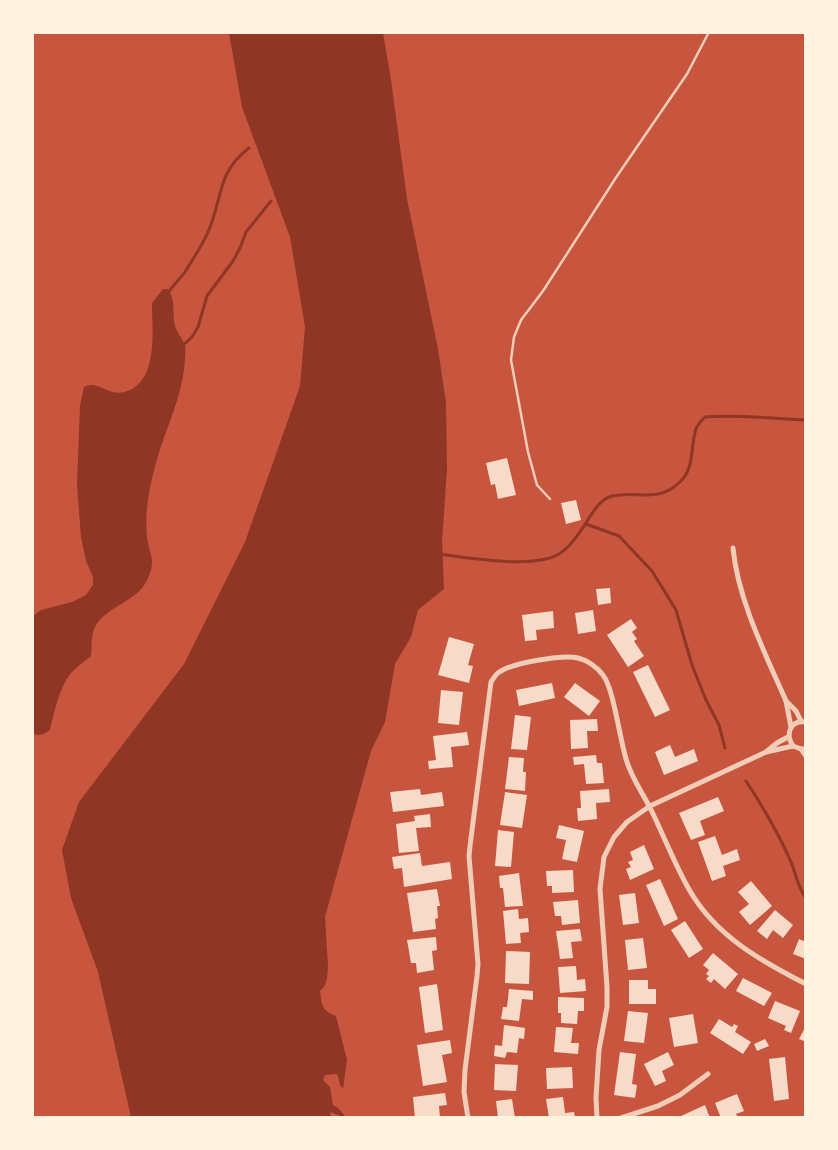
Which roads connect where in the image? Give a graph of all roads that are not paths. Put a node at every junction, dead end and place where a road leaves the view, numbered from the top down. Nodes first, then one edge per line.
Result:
1 (709, 32) edge
2 (550, 499) dead end
3 (733, 548) dead end
4 (786, 701) junction
5 (804, 721) edge
6 (791, 727) junction
7 (788, 737) junction
8 (793, 746) junction
9 (803, 749) edge
10 (766, 752) junction
11 (806, 756) edge
12 (650, 806) junction
13 (806, 984) edge
14 (708, 1074) dead end
15 (468, 1118) edge
16 (597, 1118) edge
17 (621, 1118) edge

1 - 2 lane
3 - 4 street
4 - 5 street
4 - 6 street
5 - 6 street
6 - 7 street
7 - 8 street
7 - 10 street
8 - 9 street
8 - 10 street
9 - 11 street
10 - 12 street
12 - 13 street
12 - 15 street
12 - 16 street
14 - 17 street

